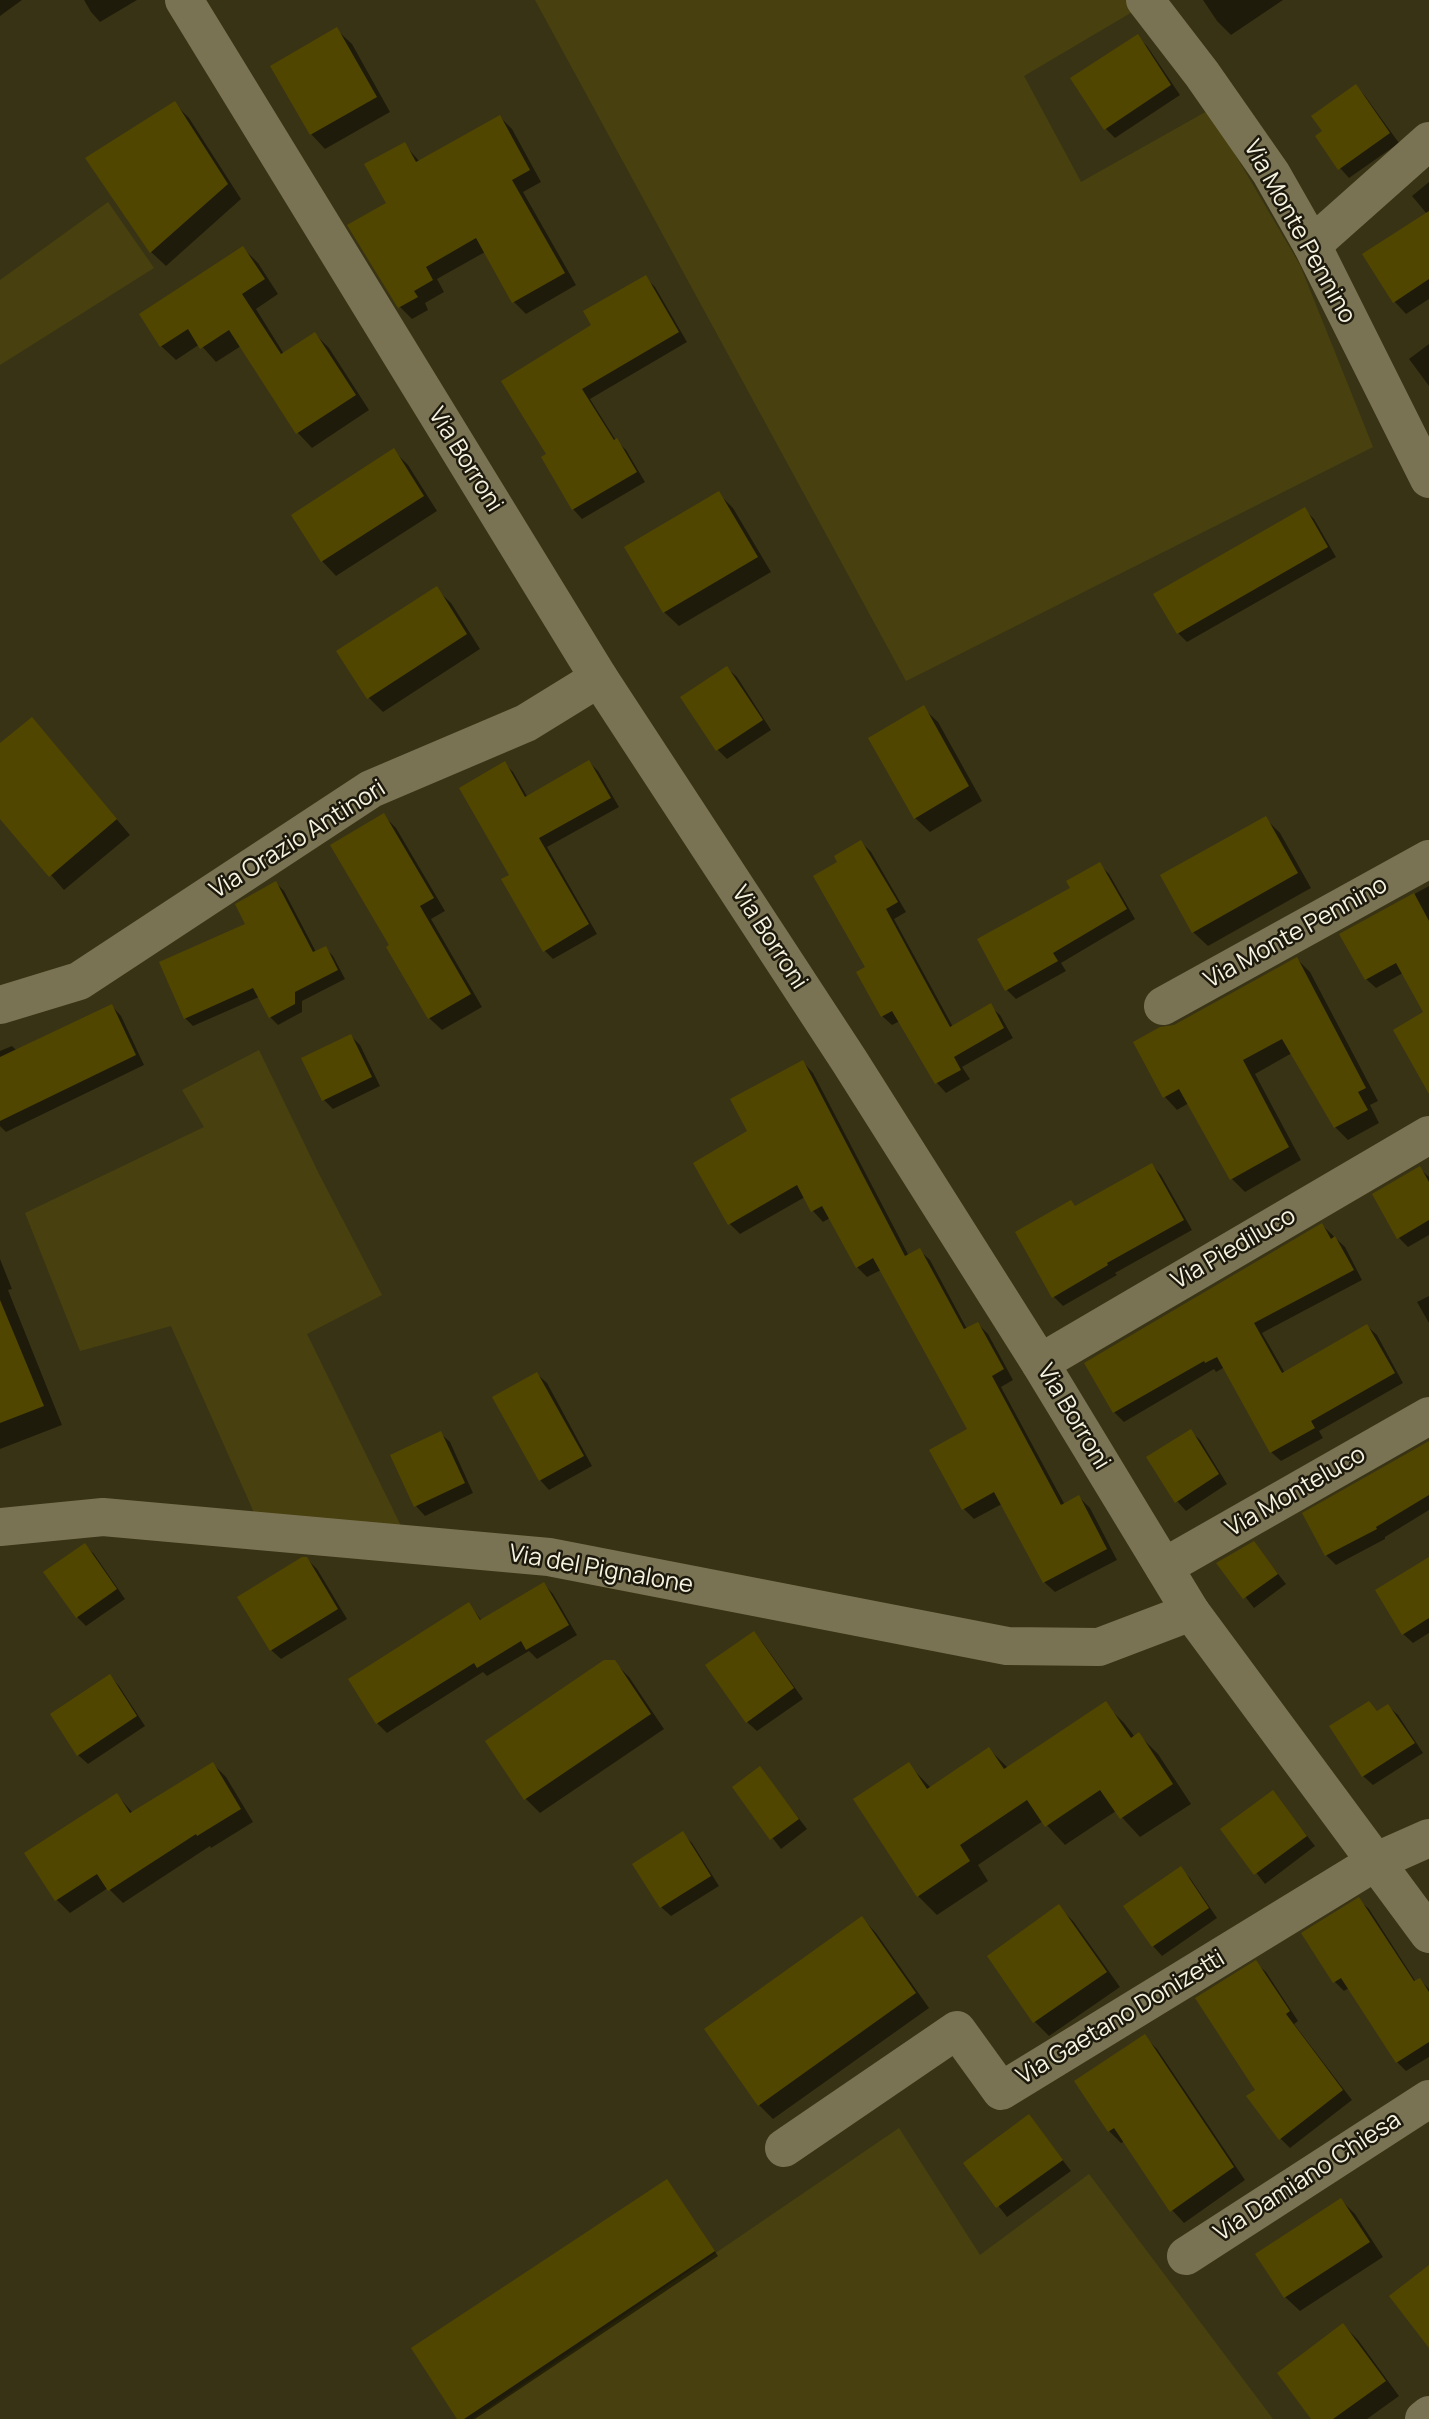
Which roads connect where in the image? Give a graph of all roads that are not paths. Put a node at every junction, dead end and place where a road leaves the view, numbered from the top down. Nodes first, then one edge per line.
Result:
1 (184, 0) edge
2 (1145, 0) edge
3 (1429, 141) edge
4 (1312, 245) junction
5 (1428, 476) edge
6 (599, 678) junction
7 (1429, 859) edge
8 (0, 1005) edge
9 (1163, 1006) dead end
10 (1429, 1135) edge
11 (1040, 1363) junction
12 (1429, 1416) edge
13 (0, 1527) edge
14 (1164, 1567) junction
15 (1191, 1612) junction
16 (1429, 1838) edge
17 (1377, 1861) junction
18 (1429, 1934) edge
19 (1429, 2099) edge
20 (784, 2148) dead end
21 (1186, 2256) dead end
22 (1429, 2415) edge
23 (1424, 2419) edge

1 - 6 street, Via Borroni
2 - 4 street, Via Monte Pennino
3 - 4 street
4 - 5 street, Via Monte Pennino
6 - 8 street, Via Orazio Antinori
6 - 11 street, Via Borroni
7 - 9 street, Via Monte Pennino
10 - 11 street, Via Piediluco
11 - 14 street, Via Borroni
12 - 14 street, Via Monteluco
13 - 15 street, Via del Pignalone
14 - 15 street, Via Borroni
15 - 17 street, Via Borroni
16 - 17 street
17 - 18 street
17 - 20 street, Via Gaetano Donizetti
19 - 21 street, Via Damiano Chiesa
22 - 23 street

